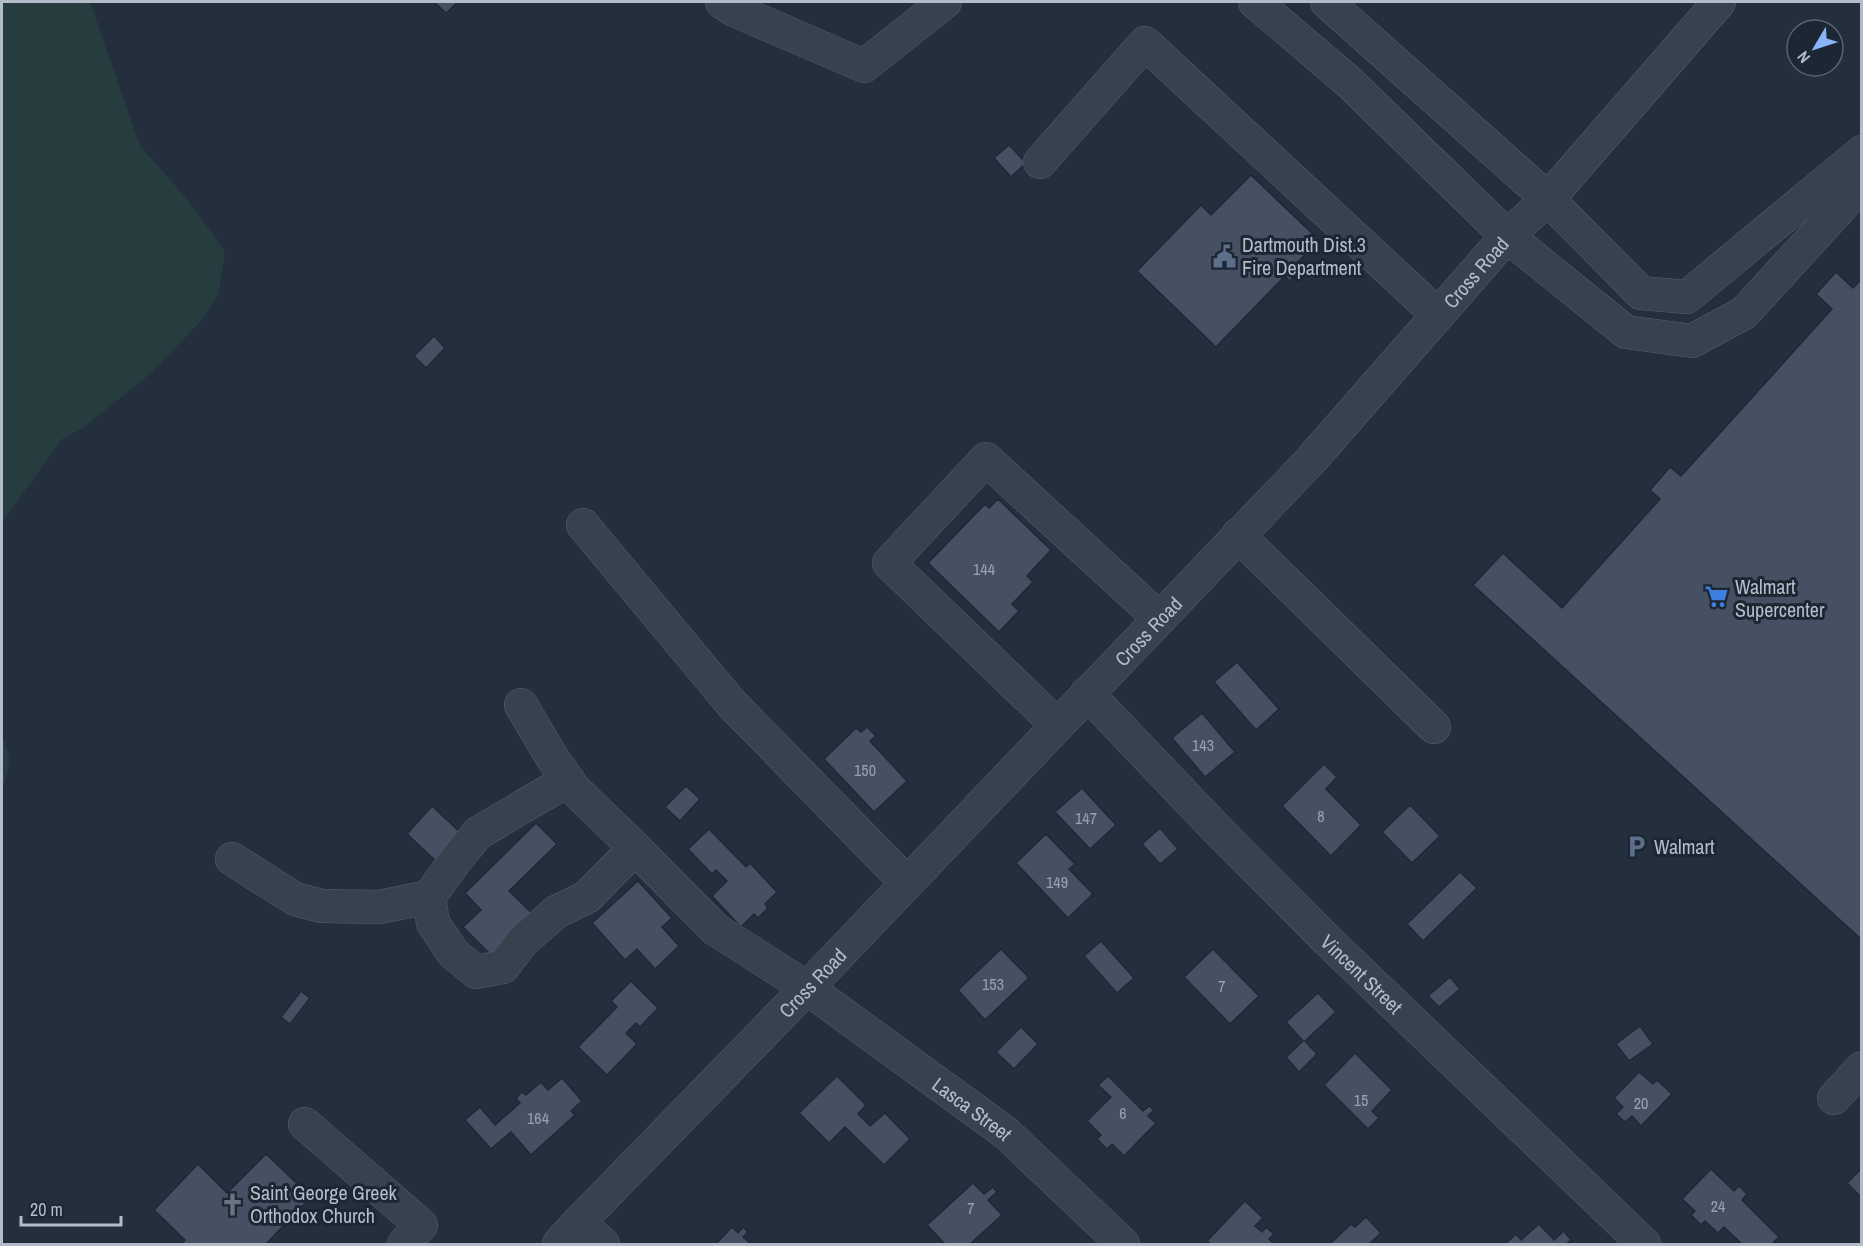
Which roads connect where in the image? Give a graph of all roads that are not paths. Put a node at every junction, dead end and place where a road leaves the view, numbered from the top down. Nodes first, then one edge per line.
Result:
1 (722, 2) edge
2 (945, 2) edge
3 (1255, 2) edge
4 (1328, 2) edge
5 (1719, 2) edge
6 (1862, 152) edge
7 (1040, 162) dead end
8 (1862, 184) edge
9 (1548, 199) junction
10 (1507, 236) junction
11 (1438, 315) junction
12 (583, 525) dead end
13 (1238, 536) junction
14 (1160, 618) junction
15 (1087, 693) junction
16 (521, 705) dead end
17 (1057, 725) junction
18 (1434, 727) dead end
19 (568, 780) junction
20 (635, 848) junction
21 (232, 859) dead end
22 (907, 883) junction
23 (429, 897) junction
24 (807, 988) junction
25 (1862, 1068) edge
26 (1834, 1098) dead end
27 (305, 1124) dead end
28 (569, 1233) edge
29 (404, 1245) edge
30 (603, 1245) edge
31 (1123, 1245) edge
32 (1644, 1245) edge

1 - 2 street
3 - 10 street
4 - 9 street
5 - 9 street, Cross Road
6 - 9 street
7 - 11 street
8 - 10 street
9 - 10 street, Cross Road
10 - 11 street, Cross Road
11 - 13 street, Cross Road
12 - 22 street
13 - 14 street, Cross Road
13 - 18 street
14 - 15 street, Cross Road
14 - 17 street
15 - 17 street, Cross Road
15 - 32 street, Vincent Street
16 - 19 street, Lasca Street
17 - 22 street, Cross Road
19 - 20 street, Lasca Street
19 - 23 street
20 - 23 street
20 - 24 street, Lasca Street
21 - 23 street
22 - 24 street, Cross Road
24 - 28 street, Cross Road
24 - 31 street, Lasca Street
25 - 26 street
27 - 29 street
28 - 30 street

